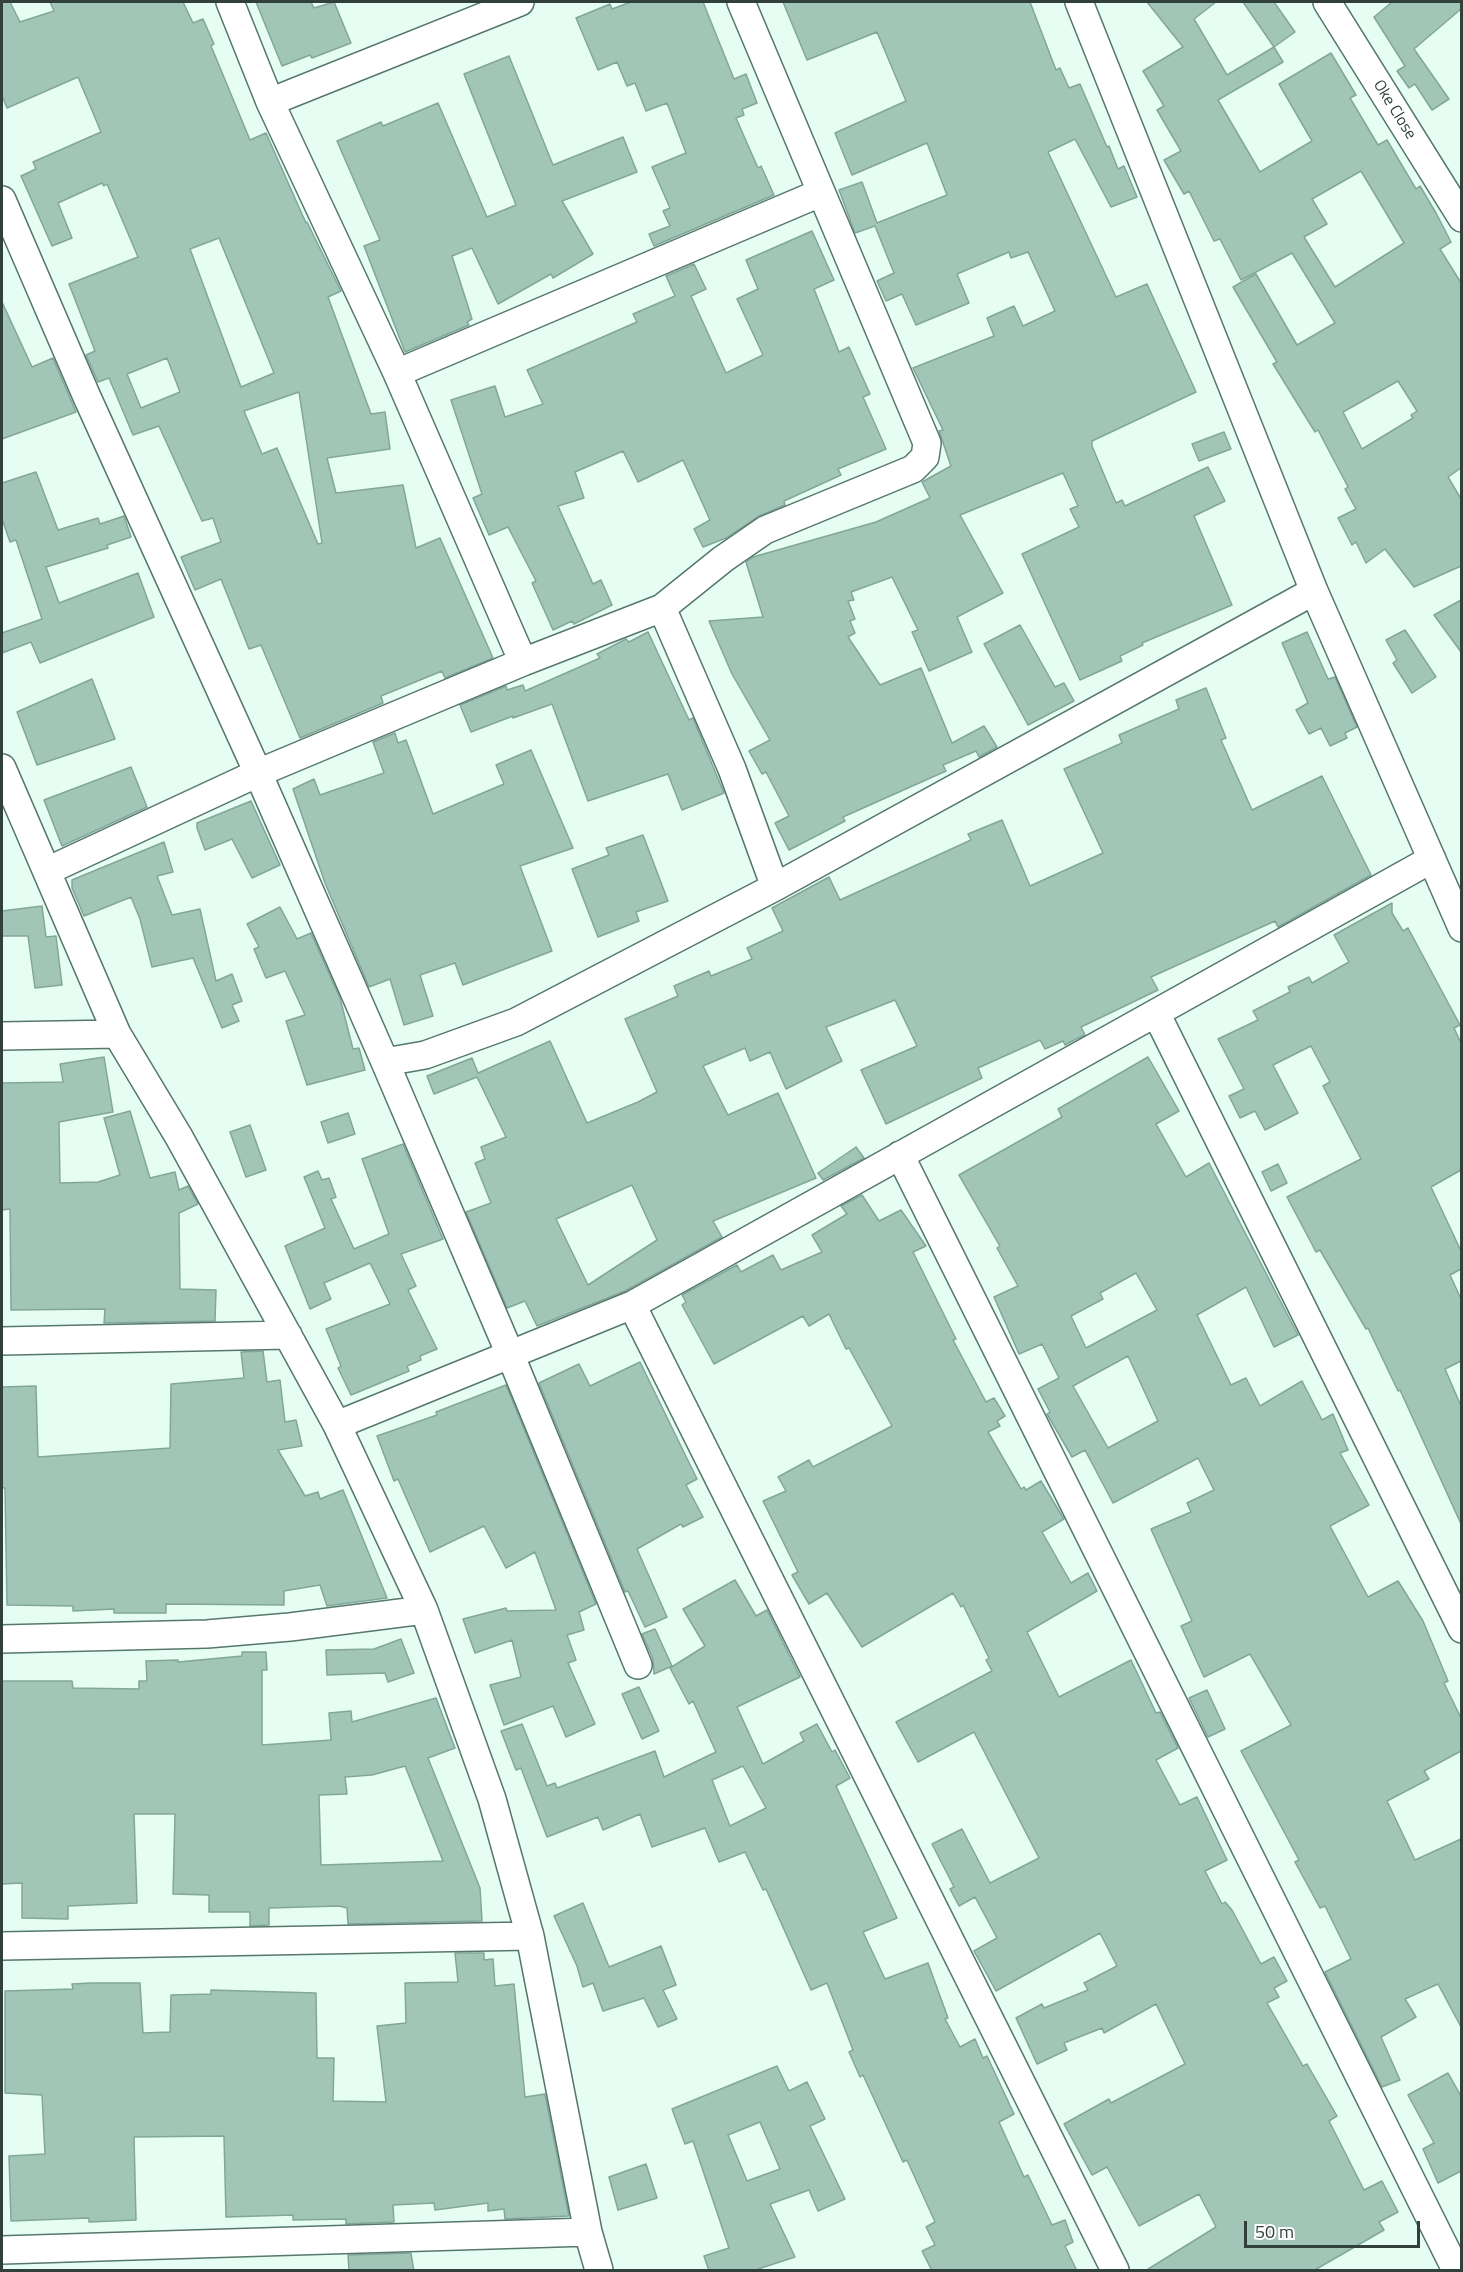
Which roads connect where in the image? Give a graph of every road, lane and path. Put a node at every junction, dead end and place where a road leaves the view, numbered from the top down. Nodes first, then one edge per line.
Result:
1 (231, 2) edge
2 (520, 2) edge
3 (741, 2) edge
4 (1079, 2) edge
5 (1326, 2) edge
6 (270, 102) junction
7 (820, 193) junction
8 (2, 200) edge
9 (1461, 218) edge
10 (397, 373) junction
11 (1314, 591) junction
12 (662, 608) junction
13 (523, 662) junction
14 (2, 768) edge
15 (258, 773) junction
16 (1432, 859) junction
17 (47, 871) junction
18 (775, 887) junction
19 (1461, 928) edge
20 (1156, 1012) junction
21 (117, 1034) junction
22 (2, 1036) edge
23 (385, 1062) junction
24 (900, 1155) junction
25 (632, 1305) junction
26 (288, 1335) junction
27 (2, 1341) edge
28 (510, 1354) junction
29 (337, 1425) junction
30 (424, 1610) junction
31 (1461, 1629) edge
32 (2, 1639) edge
33 (638, 1665) dead end
34 (530, 1936) junction
35 (2, 1946) edge
36 (588, 2232) junction
37 (2, 2250) edge
38 (599, 2271) edge
39 (1115, 2271) edge
40 (1456, 2271) edge

1 - 6 street
2 - 6 street
3 - 7 street
4 - 11 street
5 - 9 street, Oke Close
6 - 10 street
7 - 10 street
7 - 12 street
8 - 15 street
10 - 13 street
11 - 16 street
11 - 18 street
12 - 13 street
12 - 18 street
13 - 15 street
14 - 17 street
15 - 17 street
15 - 23 street
16 - 19 street
16 - 20 street
17 - 21 street
18 - 23 street
20 - 24 street
20 - 31 street
21 - 22 street
21 - 26 street
23 - 28 street
24 - 25 street
24 - 40 street
25 - 28 street
25 - 39 street
26 - 27 street
26 - 29 street
28 - 29 street
28 - 33 street
29 - 30 street
30 - 32 street
30 - 34 street
34 - 35 street
34 - 36 street
36 - 37 street
36 - 38 street

